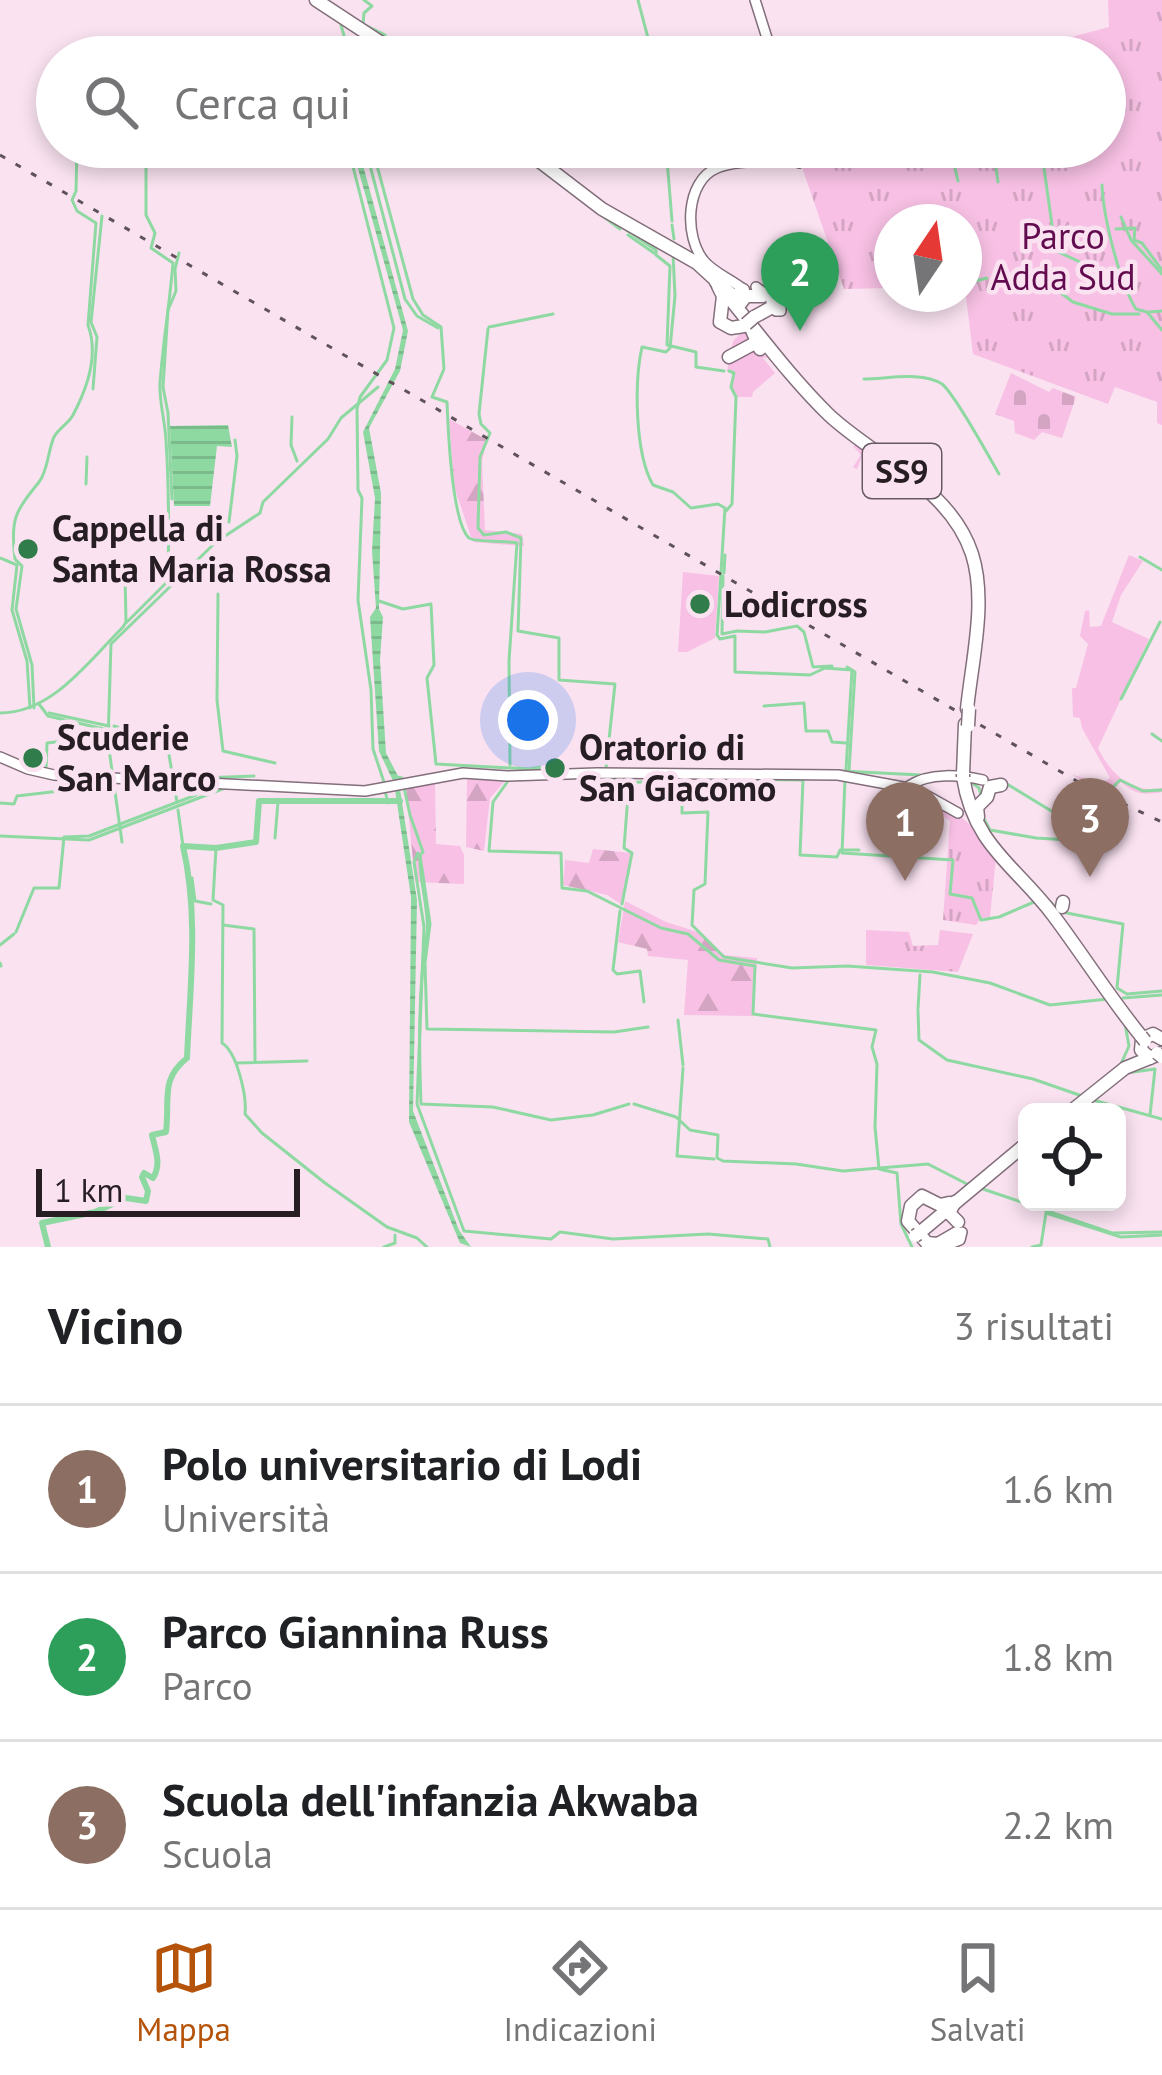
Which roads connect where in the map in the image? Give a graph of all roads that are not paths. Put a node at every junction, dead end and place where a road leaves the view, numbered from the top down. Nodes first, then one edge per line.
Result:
1 (755, 0) edge
2 (320, 2) edge
3 (372, 36) edge
4 (766, 36) edge
5 (548, 168) edge
6 (717, 168) edge
7 (722, 282) junction
8 (758, 309) junction
9 (721, 319) junction
10 (732, 352) dead end
11 (787, 367) junction
12 (841, 425) junction
13 (925, 489) junction
14 (968, 709) junction
15 (0, 757) edge
16 (968, 784) junction
17 (991, 784) joint
18 (911, 789) junction
19 (958, 813) junction
20 (983, 833) junction
21 (1027, 886) junction
22 (1053, 908) junction
23 (1105, 986) junction
24 (1153, 1048) edge
25 (1081, 1103) edge
26 (1018, 1149) edge
27 (959, 1197) junction
28 (935, 1202) junction
29 (930, 1223) junction
30 (957, 1231) junction
31 (911, 1240) edge
32 (942, 1247) edge

1 - 4 main road
2 - 3 main road
5 - 7 main road, SS9
6 - 7 main road
7 - 8 main road, SS9
7 - 8 main road
7 - 9 main road
7 - 11 main road, SS9
8 - 9 main road
8 - 9 main road
8 - 10 main road
8 - 11 main road
8 - 14 main road, SS9
11 - 12 main road, SS9
12 - 13 main road, SS9
12 - 13 main road
13 - 14 main road, SS9
14 - 16 main road, bridge
15 - 18 main road
16 - 17 main road
16 - 19 main road
16 - 20 main road
17 - 18 main road
18 - 19 main road
19 - 20 main road
20 - 21 main road
20 - 22 main road
21 - 22 main road
21 - 22 main road
22 - 23 main road
22 - 23 main road
23 - 24 main road
24 - 25 main road
26 - 27 main road
27 - 28 main road
27 - 29 main road
27 - 30 main road
28 - 29 main road
28 - 30 main road
29 - 30 main road
29 - 31 main road
30 - 32 main road

